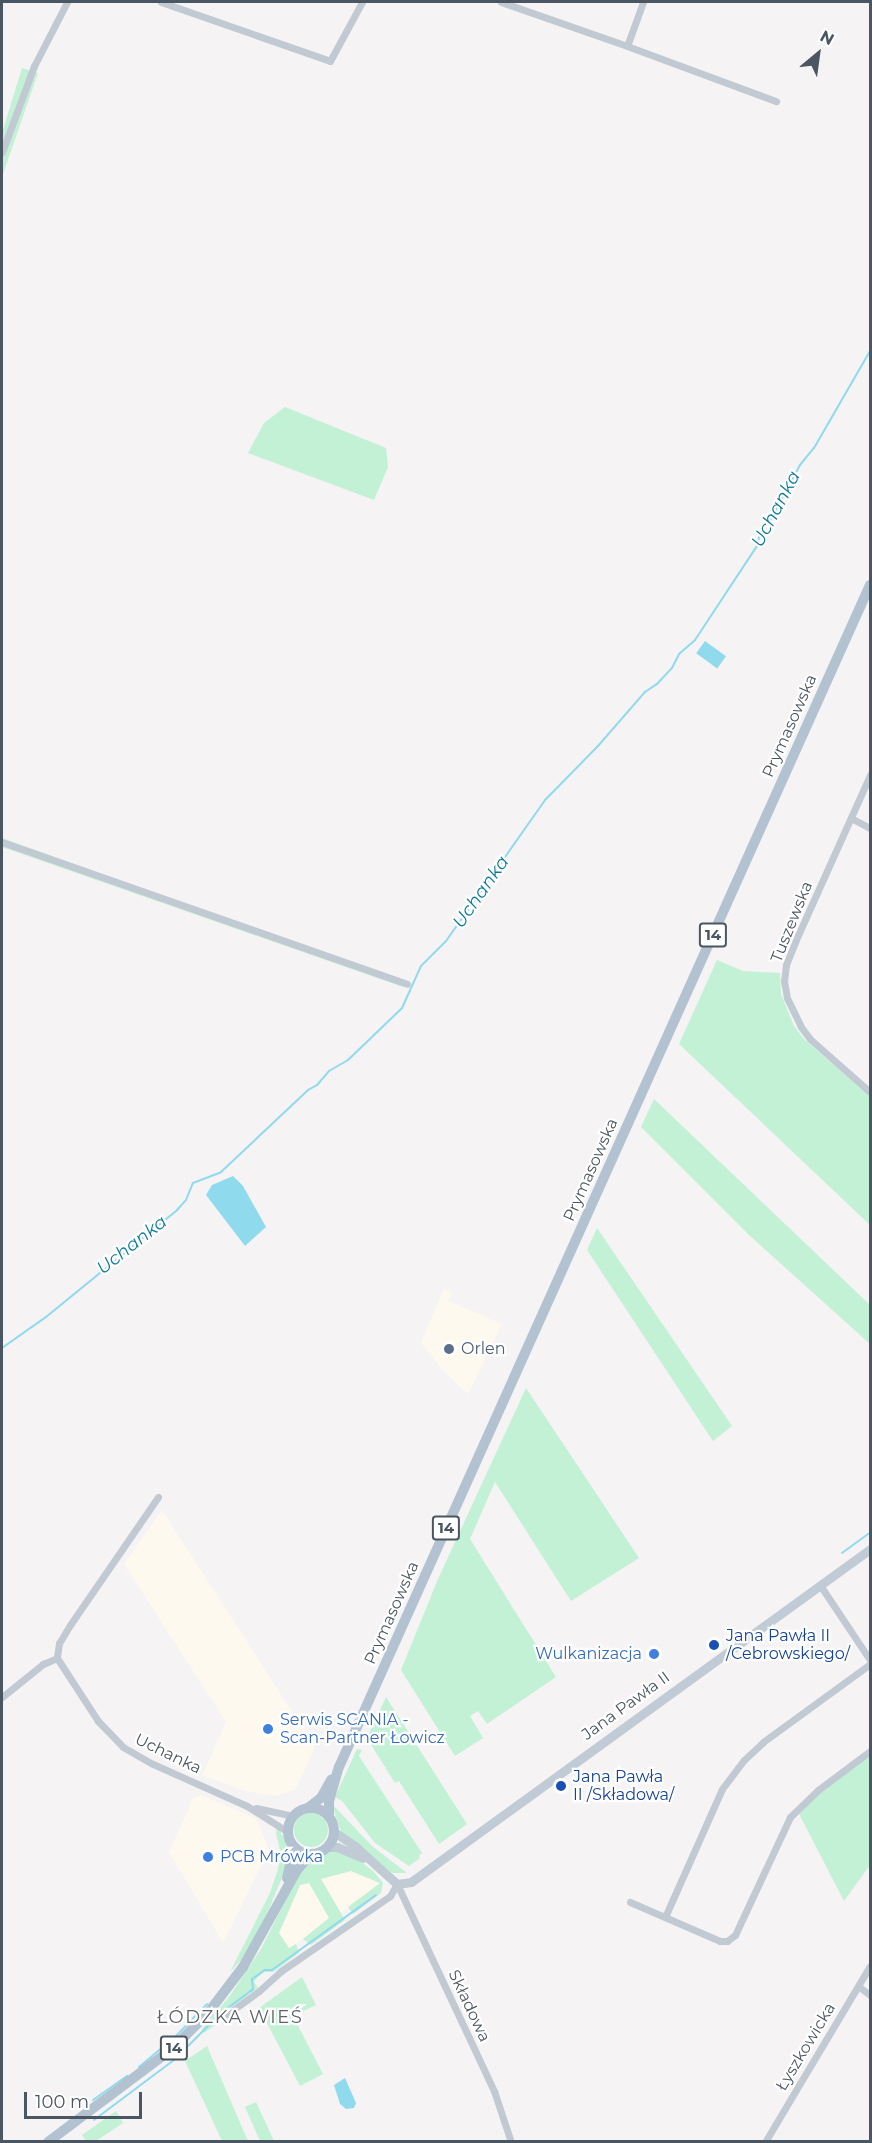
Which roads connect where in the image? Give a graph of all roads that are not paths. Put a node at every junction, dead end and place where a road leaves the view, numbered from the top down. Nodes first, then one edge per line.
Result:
1 (67, 2) edge
2 (161, 2) edge
3 (362, 2) edge
4 (501, 2) edge
5 (643, 2) edge
6 (627, 46) junction
7 (776, 101) dead end
8 (2, 152) edge
9 (870, 585) edge
10 (870, 775) edge
11 (851, 818) junction
12 (870, 828) edge
13 (2, 842) edge
14 (407, 984) dead end
15 (870, 1092) edge
16 (158, 1497) dead end
17 (870, 1549) edge
18 (820, 1585) junction
19 (57, 1658) junction
20 (870, 1662) edge
21 (2, 1697) edge
22 (870, 1751) edge
23 (339, 1767) junction
24 (247, 1806) junction
25 (308, 1808) junction
26 (293, 1816) junction
27 (329, 1817) junction
28 (288, 1832) junction
29 (334, 1832) junction
30 (294, 1847) junction
31 (327, 1847) junction
32 (311, 1854) junction
33 (371, 1862) junction
34 (398, 1884) junction
35 (280, 1898) junction
36 (630, 1902) dead end
37 (665, 1917) junction
38 (870, 1966) edge
39 (858, 1986) junction
40 (870, 1995) edge
41 (223, 2017) dead end
42 (48, 2142) edge
43 (511, 2142) edge
44 (765, 2142) edge

1 - 8 street
2 - 3 street
4 - 6 street
5 - 6 street
6 - 7 street
9 - 23 main road, Prymasowska / 14
10 - 11 street, Tuszewska
11 - 12 street
11 - 15 street, Tuszewska
13 - 14 street
16 - 19 street
17 - 18 street, Jana Pawła II
18 - 20 street
18 - 34 street, Jana Pawła II
19 - 21 street
19 - 24 street, Uchanka
20 - 37 street
22 - 37 street
23 - 25 main road, Prymasowska / 14
23 - 27 main road, Prymasowska / 14
24 - 26 street, Uchanka
24 - 28 street, Uchanka
25 - 26 main road, 14
25 - 27 main road
26 - 28 main road
27 - 29 main road, 14
28 - 30 main road
29 - 31 main road
29 - 33 street
30 - 32 main road
30 - 35 main road, 14
31 - 32 main road, 14
31 - 33 street
32 - 35 main road, 14
33 - 34 street
34 - 41 street, Jana Pawła II
34 - 43 street, Składowa
35 - 42 main road, 14
36 - 37 street
38 - 39 street, Łyszkowicka
39 - 40 street
39 - 44 street, Łyszkowicka

